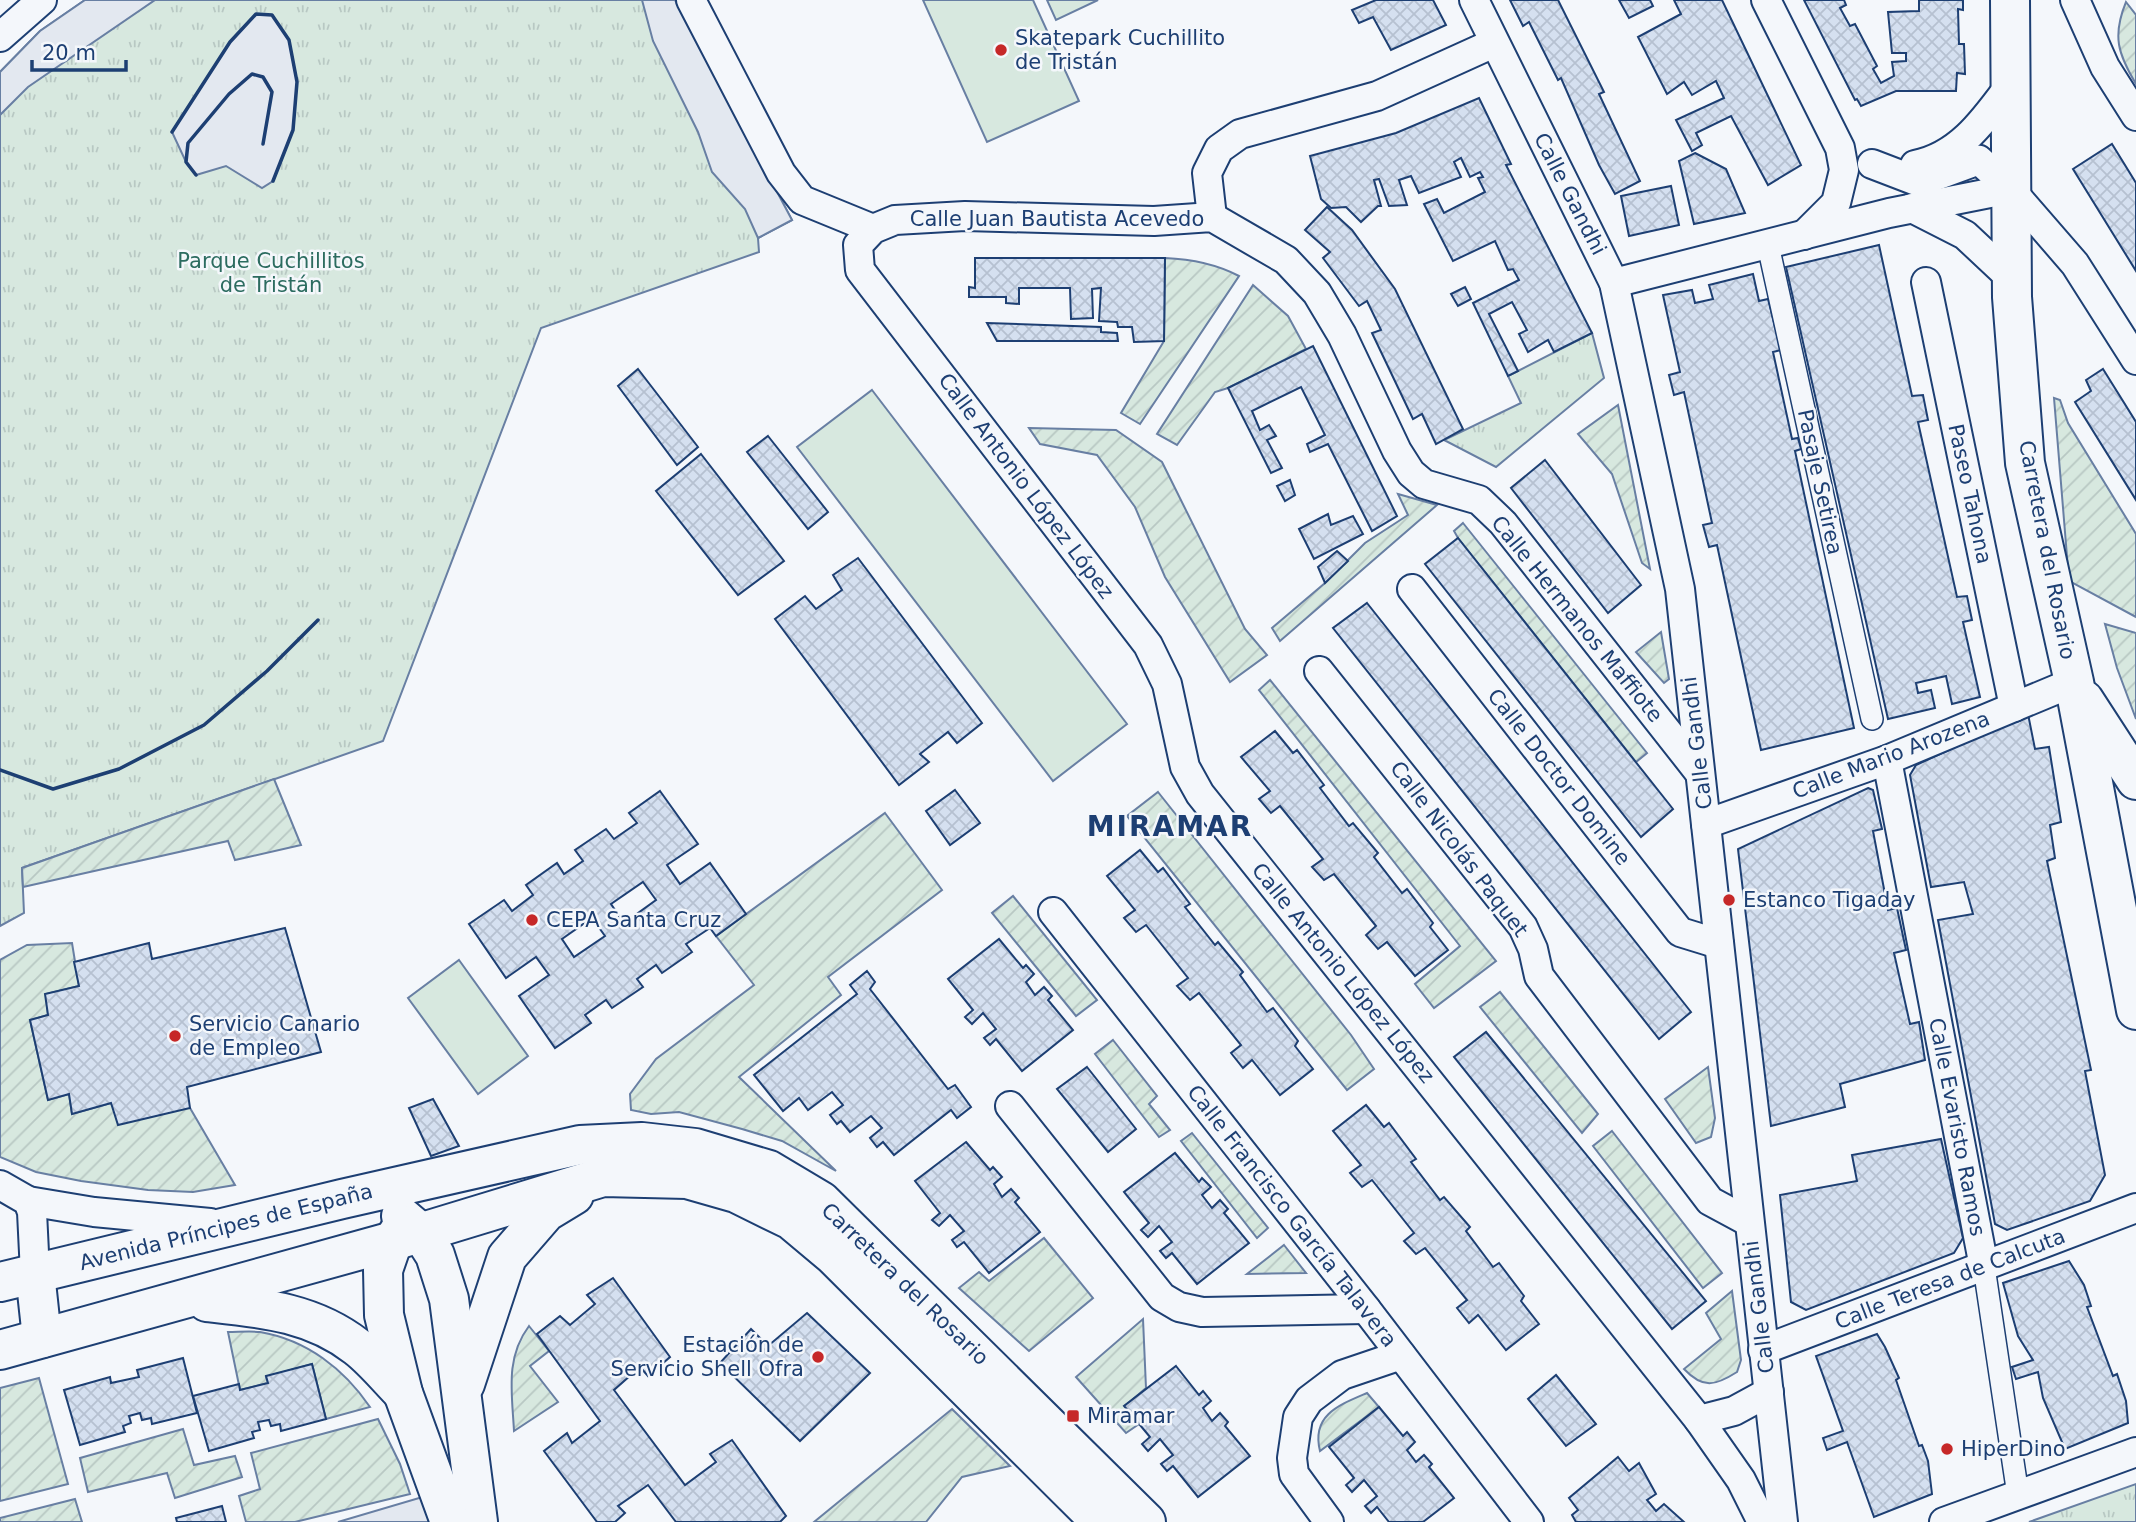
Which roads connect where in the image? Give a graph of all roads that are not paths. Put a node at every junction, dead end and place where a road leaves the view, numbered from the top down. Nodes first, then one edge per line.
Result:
1 (42, 0) edge
2 (691, 0) edge
3 (1474, 0) edge
4 (1766, 0) edge
5 (2010, 0) edge
6 (2078, 2) edge
7 (0, 37) edge
8 (1494, 43) junction
9 (2011, 84) junction
10 (2136, 117) edge
11 (1840, 148) junction
12 (1872, 164) junction
13 (2010, 190) junction
14 (1912, 208) junction
15 (1212, 218) junction
16 (873, 229) junction
17 (1803, 235) junction
18 (1768, 245) junction
19 (2012, 279) junction
20 (1926, 282) dead end
21 (1614, 283) junction
22 (2136, 360) edge
23 (1479, 500) joint
24 (1412, 589) dead end
25 (1319, 671) dead end
26 (2074, 682) junction
27 (2014, 707) junction
28 (1872, 719) dead end
29 (1887, 760) junction
30 (1699, 772) junction
31 (2136, 780) edge
32 (1706, 824) junction
33 (1053, 912) dead end
34 (1719, 944) junction
35 (2136, 1010) edge
36 (1010, 1106) dead end
37 (453, 1173) junction
38 (603, 1177) junction
39 (0, 1185) edge
40 (342, 1199) junction
41 (28, 1201) junction
42 (2136, 1208) edge
43 (1749, 1222) junction
44 (230, 1225) junction
45 (407, 1231) junction
46 (1984, 1267) junction
47 (18, 1278) edge
48 (184, 1300) junction
49 (1366, 1309) junction
50 (42, 1338) junction
51 (0, 1350) edge
52 (1763, 1350) junction
53 (1401, 1355) junction
54 (1769, 1392) junction
55 (404, 1393) junction
56 (462, 1393) junction
57 (1699, 1420) junction
58 (2136, 1452) edge
59 (1777, 1470) junction
60 (1741, 1480) junction
61 (2018, 1495) junction
62 (450, 1522) edge
63 (478, 1522) edge
64 (1101, 1522) edge
65 (1146, 1522) edge
66 (1329, 1522) edge
67 (1529, 1522) edge
68 (1762, 1522) edge
69 (1783, 1522) edge
70 (1944, 1522) edge

1 - 7 street
2 - 16 street
3 - 8 street, Calle Gandhi
4 - 11 street
5 - 9 main road, Carretera del Rosario
6 - 10 street
8 - 15 street
8 - 21 street, Calle Gandhi
9 - 12 street
9 - 13 main road, Carretera del Rosario
11 - 12 street
11 - 17 street
12 - 13 street
13 - 14 street
13 - 19 main road, Carretera del Rosario
13 - 22 street
14 - 17 street
14 - 19 street
15 - 16 street, Calle Juan Bautista Acevedo
15 - 23 street, Calle Juan Bautista Acevedo
16 - 57 street, Calle Antonio López López
17 - 18 street
18 - 21 street
18 - 28 street, Pasaje Setirea
19 - 26 main road, Carretera del Rosario
20 - 27 street, Paseo Tahona
21 - 30 street, Calle Gandhi
23 - 30 street, Calle Hermanos Maffiote
24 - 34 street, Calle Doctor Domine
25 - 43 street, Calle Nicolás Paquet
26 - 27 street, Calle Mario Arozena
26 - 31 main road
26 - 35 main road, Carretera del Rosario
27 - 29 street, Calle Mario Arozena
29 - 32 street, Calle Mario Arozena
29 - 46 street, Calle Evaristo Ramos
30 - 32 street, Calle Gandhi
32 - 34 street, Calle Gandhi
33 - 49 street, Calle Francisco García Talavera
34 - 43 street, Calle Gandhi
36 - 49 street
37 - 40 main road, Avenida Príncipes de España
37 - 45 main road
37 - 65 main road, Carretera del Rosario
38 - 45 main road, Carretera del Rosario
38 - 56 main road
38 - 64 main road, Carretera del Rosario
39 - 41 street
40 - 44 main road, Avenida Príncipes de España
40 - 45 main road
41 - 44 street
41 - 47 street
42 - 46 street, Calle Teresa de Calcuta
43 - 52 street, Calle Gandhi
44 - 47 main road, Avenida Príncipes de España
45 - 48 main road
45 - 55 main road
45 - 56 main road
46 - 52 street, Calle Teresa de Calcuta
46 - 61 street, Calle Evaristo Ramos
47 - 50 main road
48 - 50 main road
48 - 55 main road
49 - 53 street, Calle Francisco García Talavera
50 - 51 main road
52 - 54 street, Calle Gandhi
53 - 66 street
53 - 67 street, Calle Francisco García Talavera
54 - 57 street
54 - 59 street, Calle Gandhi
55 - 62 main road
56 - 63 main road
57 - 60 street, Calle Antonio López López
58 - 61 street
59 - 60 street
59 - 69 street, Calle Gandhi
60 - 68 street, Calle Antonio López López
61 - 70 street

